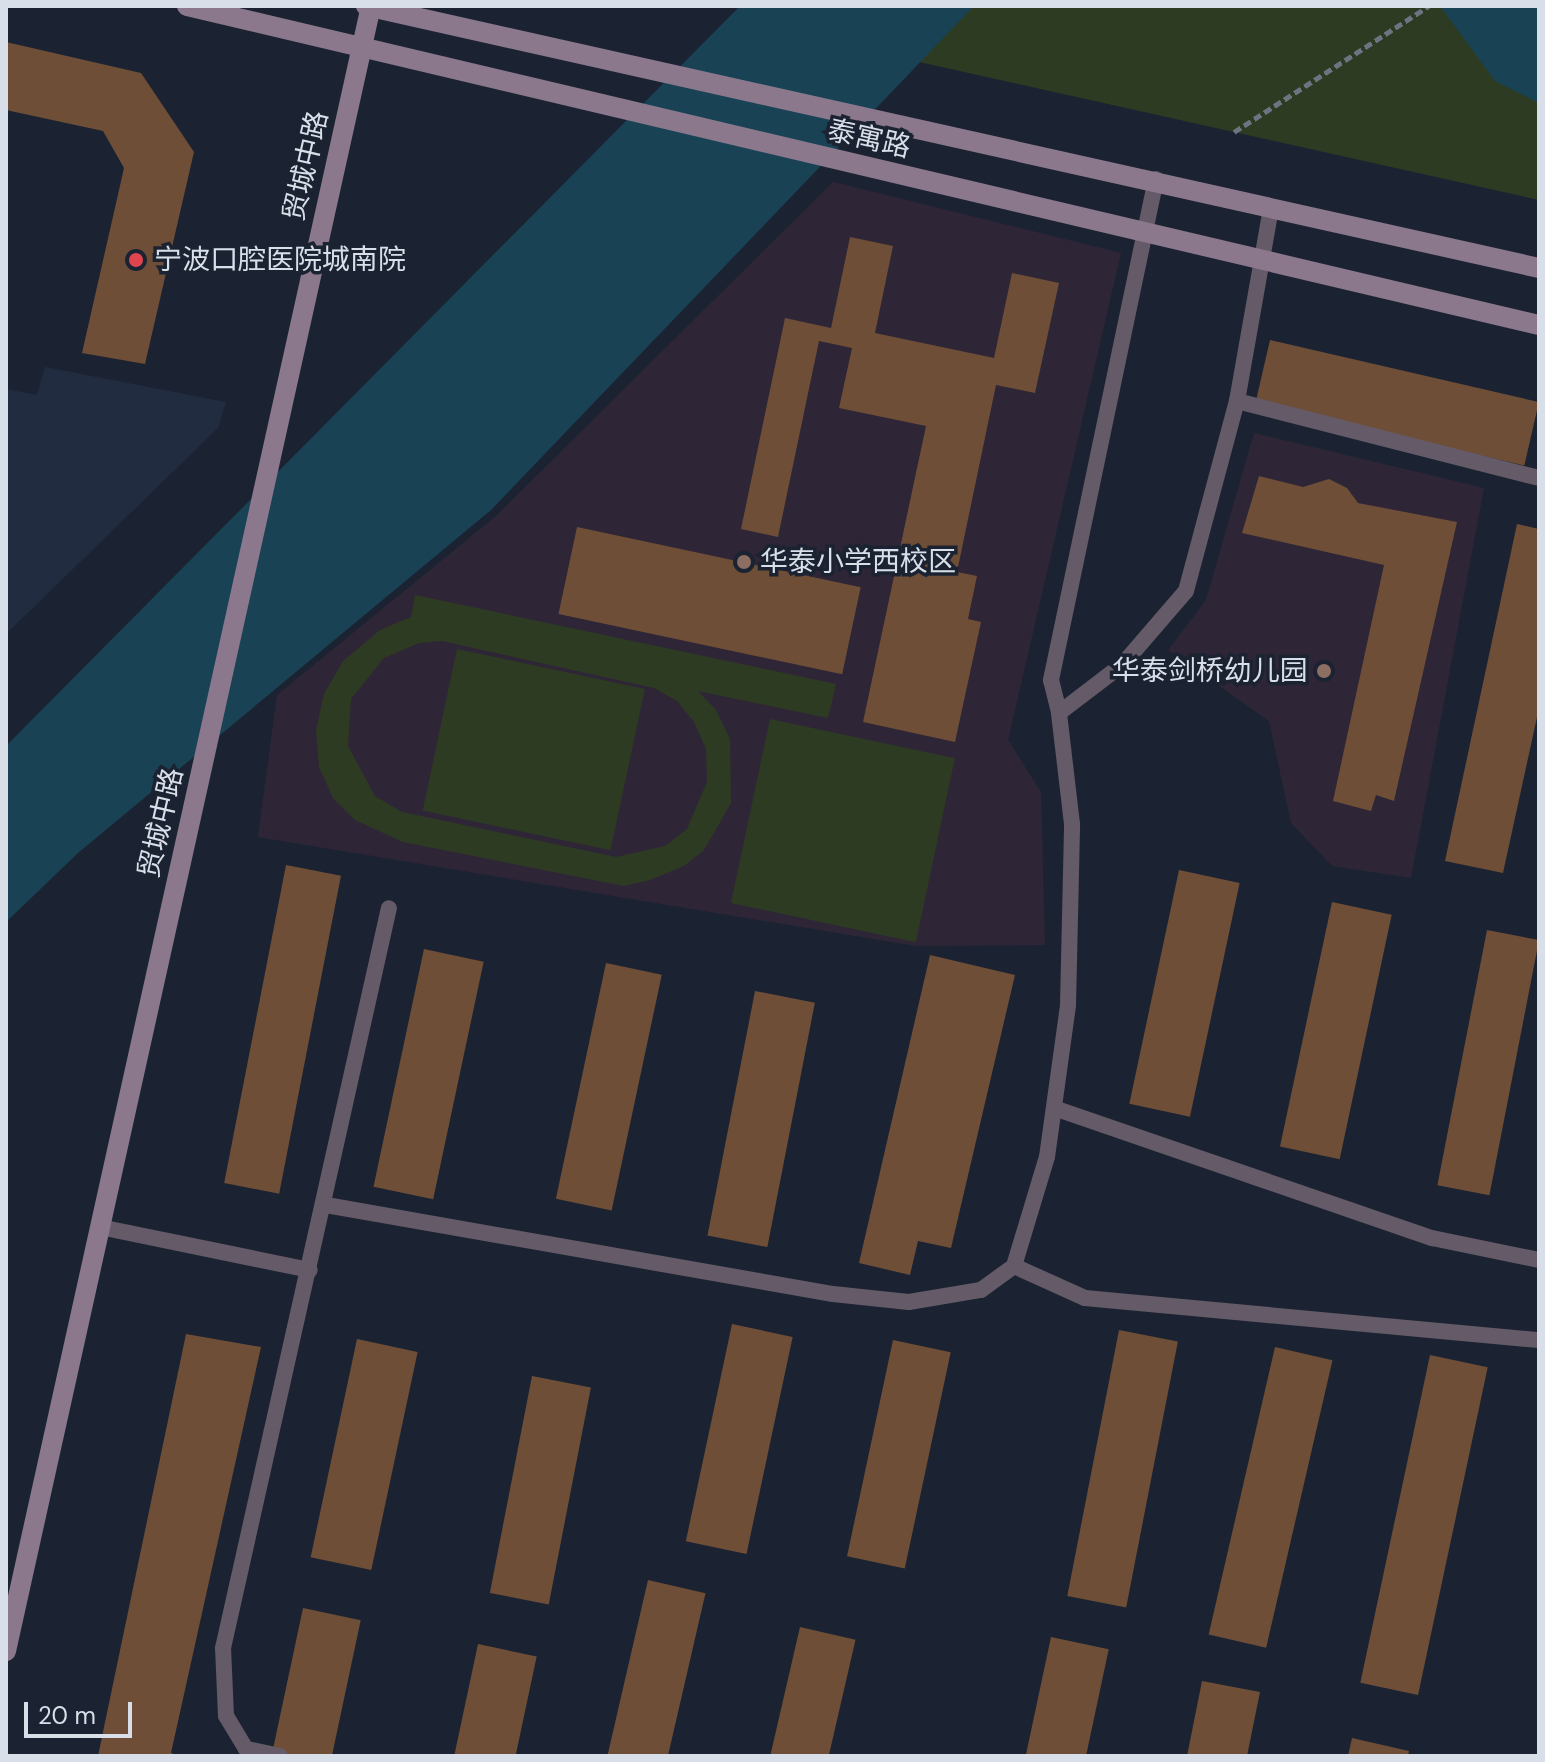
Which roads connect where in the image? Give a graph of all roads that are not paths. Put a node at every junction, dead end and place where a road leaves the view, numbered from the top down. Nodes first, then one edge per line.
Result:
1 (187, 6) edge
2 (369, 6) edge
3 (362, 47) junction
4 (1156, 179) junction
5 (1271, 208) junction
6 (1145, 231) junction
7 (1263, 260) junction
8 (1539, 268) edge
9 (1539, 325) edge
10 (1237, 401) junction
11 (1539, 478) edge
12 (1059, 713) junction
13 (389, 908) dead end
14 (1054, 1108) junction
15 (326, 1205) junction
16 (100, 1227) junction
17 (1539, 1260) edge
18 (1014, 1266) junction
19 (310, 1270) junction
20 (1539, 1340) edge
21 (6, 1651) edge
22 (280, 1756) edge

1 - 3 main road, 泰寓路
2 - 3 main road, 贸城中路
2 - 4 main road, 泰寓路
3 - 6 main road, 泰寓路
3 - 16 main road, 贸城中路
4 - 5 main road, 泰寓路
4 - 6 lane
5 - 7 lane
5 - 8 main road, 泰寓路
6 - 7 main road, 泰寓路
6 - 12 lane
7 - 9 main road, 泰寓路
7 - 10 lane
10 - 11 lane
10 - 12 lane
12 - 14 lane
13 - 15 lane
14 - 17 lane
14 - 18 lane
15 - 18 lane
15 - 19 lane
16 - 19 lane
16 - 21 main road, 贸城中路
18 - 20 lane
19 - 22 lane

